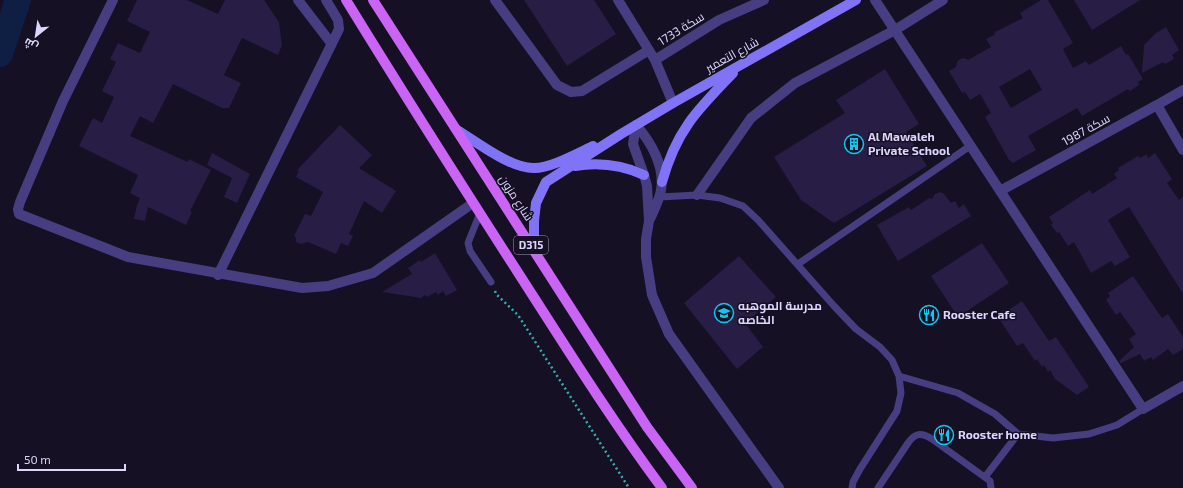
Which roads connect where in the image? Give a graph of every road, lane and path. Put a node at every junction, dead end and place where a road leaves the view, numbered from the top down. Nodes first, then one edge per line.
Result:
1 (113, 0) edge
2 (298, 0) edge
3 (326, 0) edge
4 (346, 0) edge
5 (373, 0) edge
6 (495, 0) edge
7 (618, 0) edge
8 (764, 0) edge
9 (856, 0) edge
10 (875, 0) edge
11 (943, 0) edge
12 (895, 30) junction
13 (331, 44) junction
14 (649, 50) junction
15 (655, 60) junction
16 (742, 65) junction
17 (1183, 90) edge
18 (673, 103) junction
19 (1157, 106) junction
20 (636, 125) junction
21 (457, 130) junction
22 (621, 134) junction
23 (970, 146) junction
24 (1183, 150) edge
25 (572, 167) junction
26 (644, 175) junction
27 (662, 182) junction
28 (1000, 191) junction
29 (698, 195) junction
30 (660, 197) junction
31 (473, 203) junction
32 (480, 213) junction
33 (649, 221) junction
34 (534, 250) junction
35 (798, 264) junction
36 (218, 274) junction
37 (491, 282) joint
38 (899, 376) junction
39 (1183, 386) edge
40 (1143, 409) junction
41 (1018, 434) junction
42 (985, 477) junction
43 (629, 488) edge
44 (662, 488) edge
45 (692, 488) edge
46 (779, 488) edge
47 (852, 488) edge
48 (878, 488) edge
49 (991, 488) edge

1 - 36 street
2 - 13 street
3 - 13 street
4 - 31 main road, D315
5 - 21 main road, شارع مزون / D315
6 - 14 street
7 - 14 street
8 - 15 street, سكة 1733
9 - 16 main road, شارع التعمير
10 - 12 street
11 - 12 street
12 - 23 street
12 - 29 street
13 - 36 street
14 - 15 street
15 - 18 street
16 - 18 main road, شارع التعمير
16 - 27 main road
17 - 19 street, سكة 1987
18 - 20 main road, شارع التعمير
19 - 24 street
19 - 28 street, سكة 1987
20 - 22 main road, شارع التعمير
20 - 26 street
20 - 27 street
21 - 22 main road, شارع التعمير
21 - 34 main road, شارع مزون / D315
22 - 25 main road, شارع التعمير
23 - 28 street
23 - 35 lane
25 - 26 main road
25 - 34 main road, شارع التعمير
26 - 33 street
27 - 30 street
28 - 40 street
29 - 30 lane
29 - 35 lane
30 - 33 street
31 - 32 main road, D315
31 - 36 street
32 - 37 lane
32 - 44 main road, D315
33 - 46 street
34 - 45 main road, شارع مزون / D315
35 - 38 lane
37 - 43 path
38 - 41 lane
38 - 47 lane
39 - 40 street
40 - 41 lane
41 - 42 lane
42 - 48 lane
42 - 49 lane

